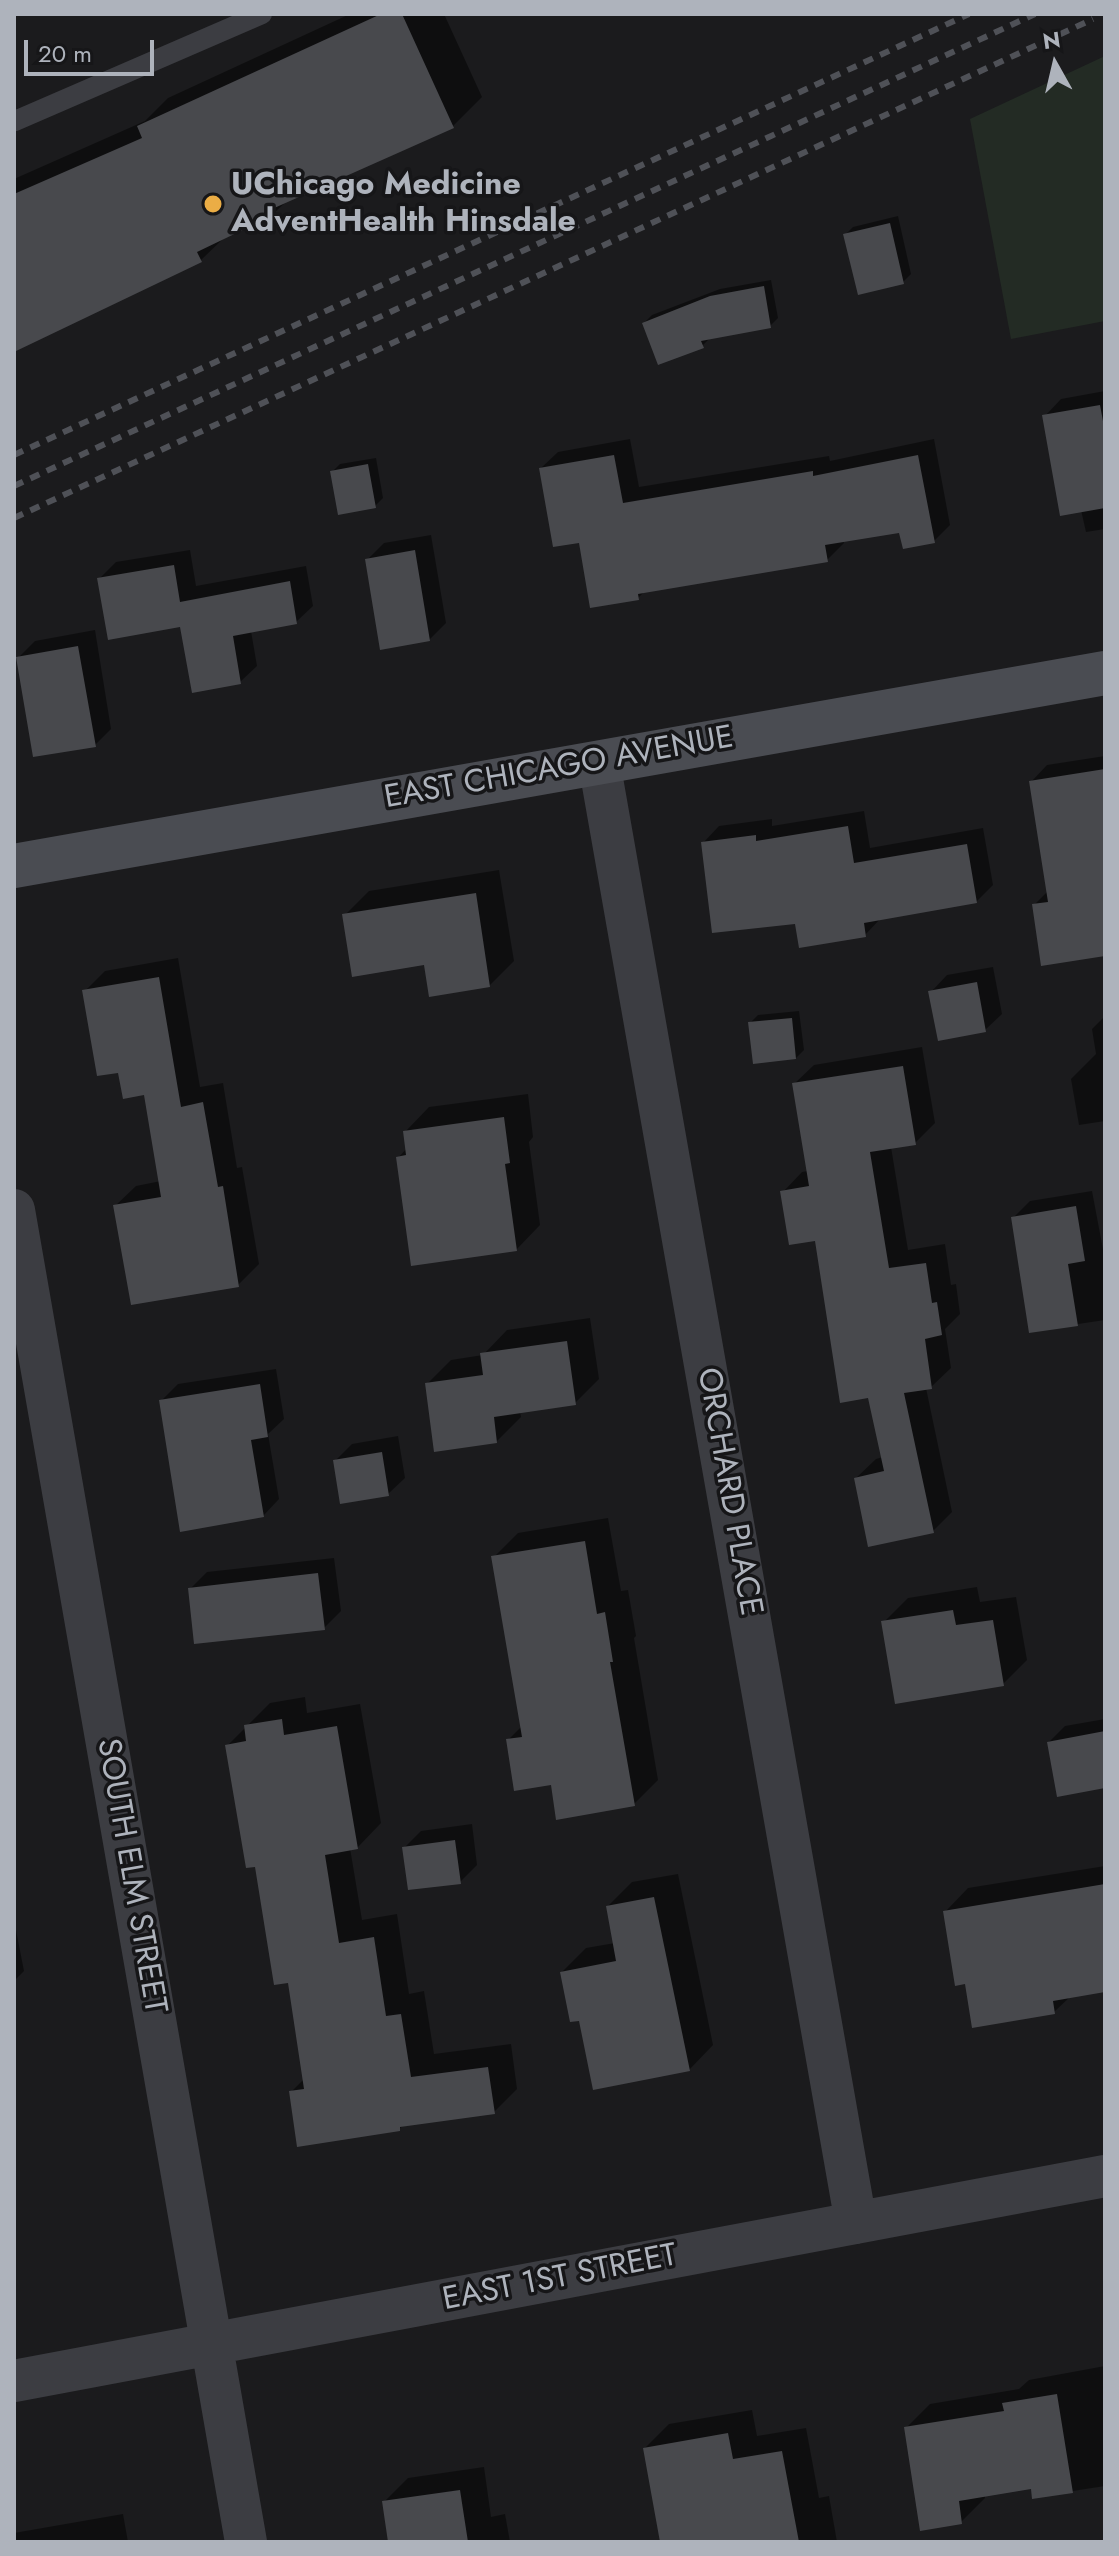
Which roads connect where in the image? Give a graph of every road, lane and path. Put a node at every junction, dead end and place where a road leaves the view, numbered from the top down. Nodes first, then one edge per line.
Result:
1 (262, 14) edge
2 (14, 119) edge
3 (1105, 673) edge
4 (599, 762) junction
5 (14, 866) edge
6 (14, 1210) edge
7 (1105, 2176) edge
8 (856, 2223) junction
9 (211, 2345) junction
10 (14, 2381) edge
11 (246, 2542) edge

1 - 2 lane
3 - 4 main road, EAST CHICAGO AVENUE
4 - 5 main road, EAST CHICAGO AVENUE
4 - 8 street, ORCHARD PLACE
6 - 9 street, SOUTH ELM STREET
7 - 8 street, EAST 1ST STREET
8 - 9 street, EAST 1ST STREET
9 - 10 street, EAST 1ST STREET
9 - 11 street, SOUTH ELM STREET

